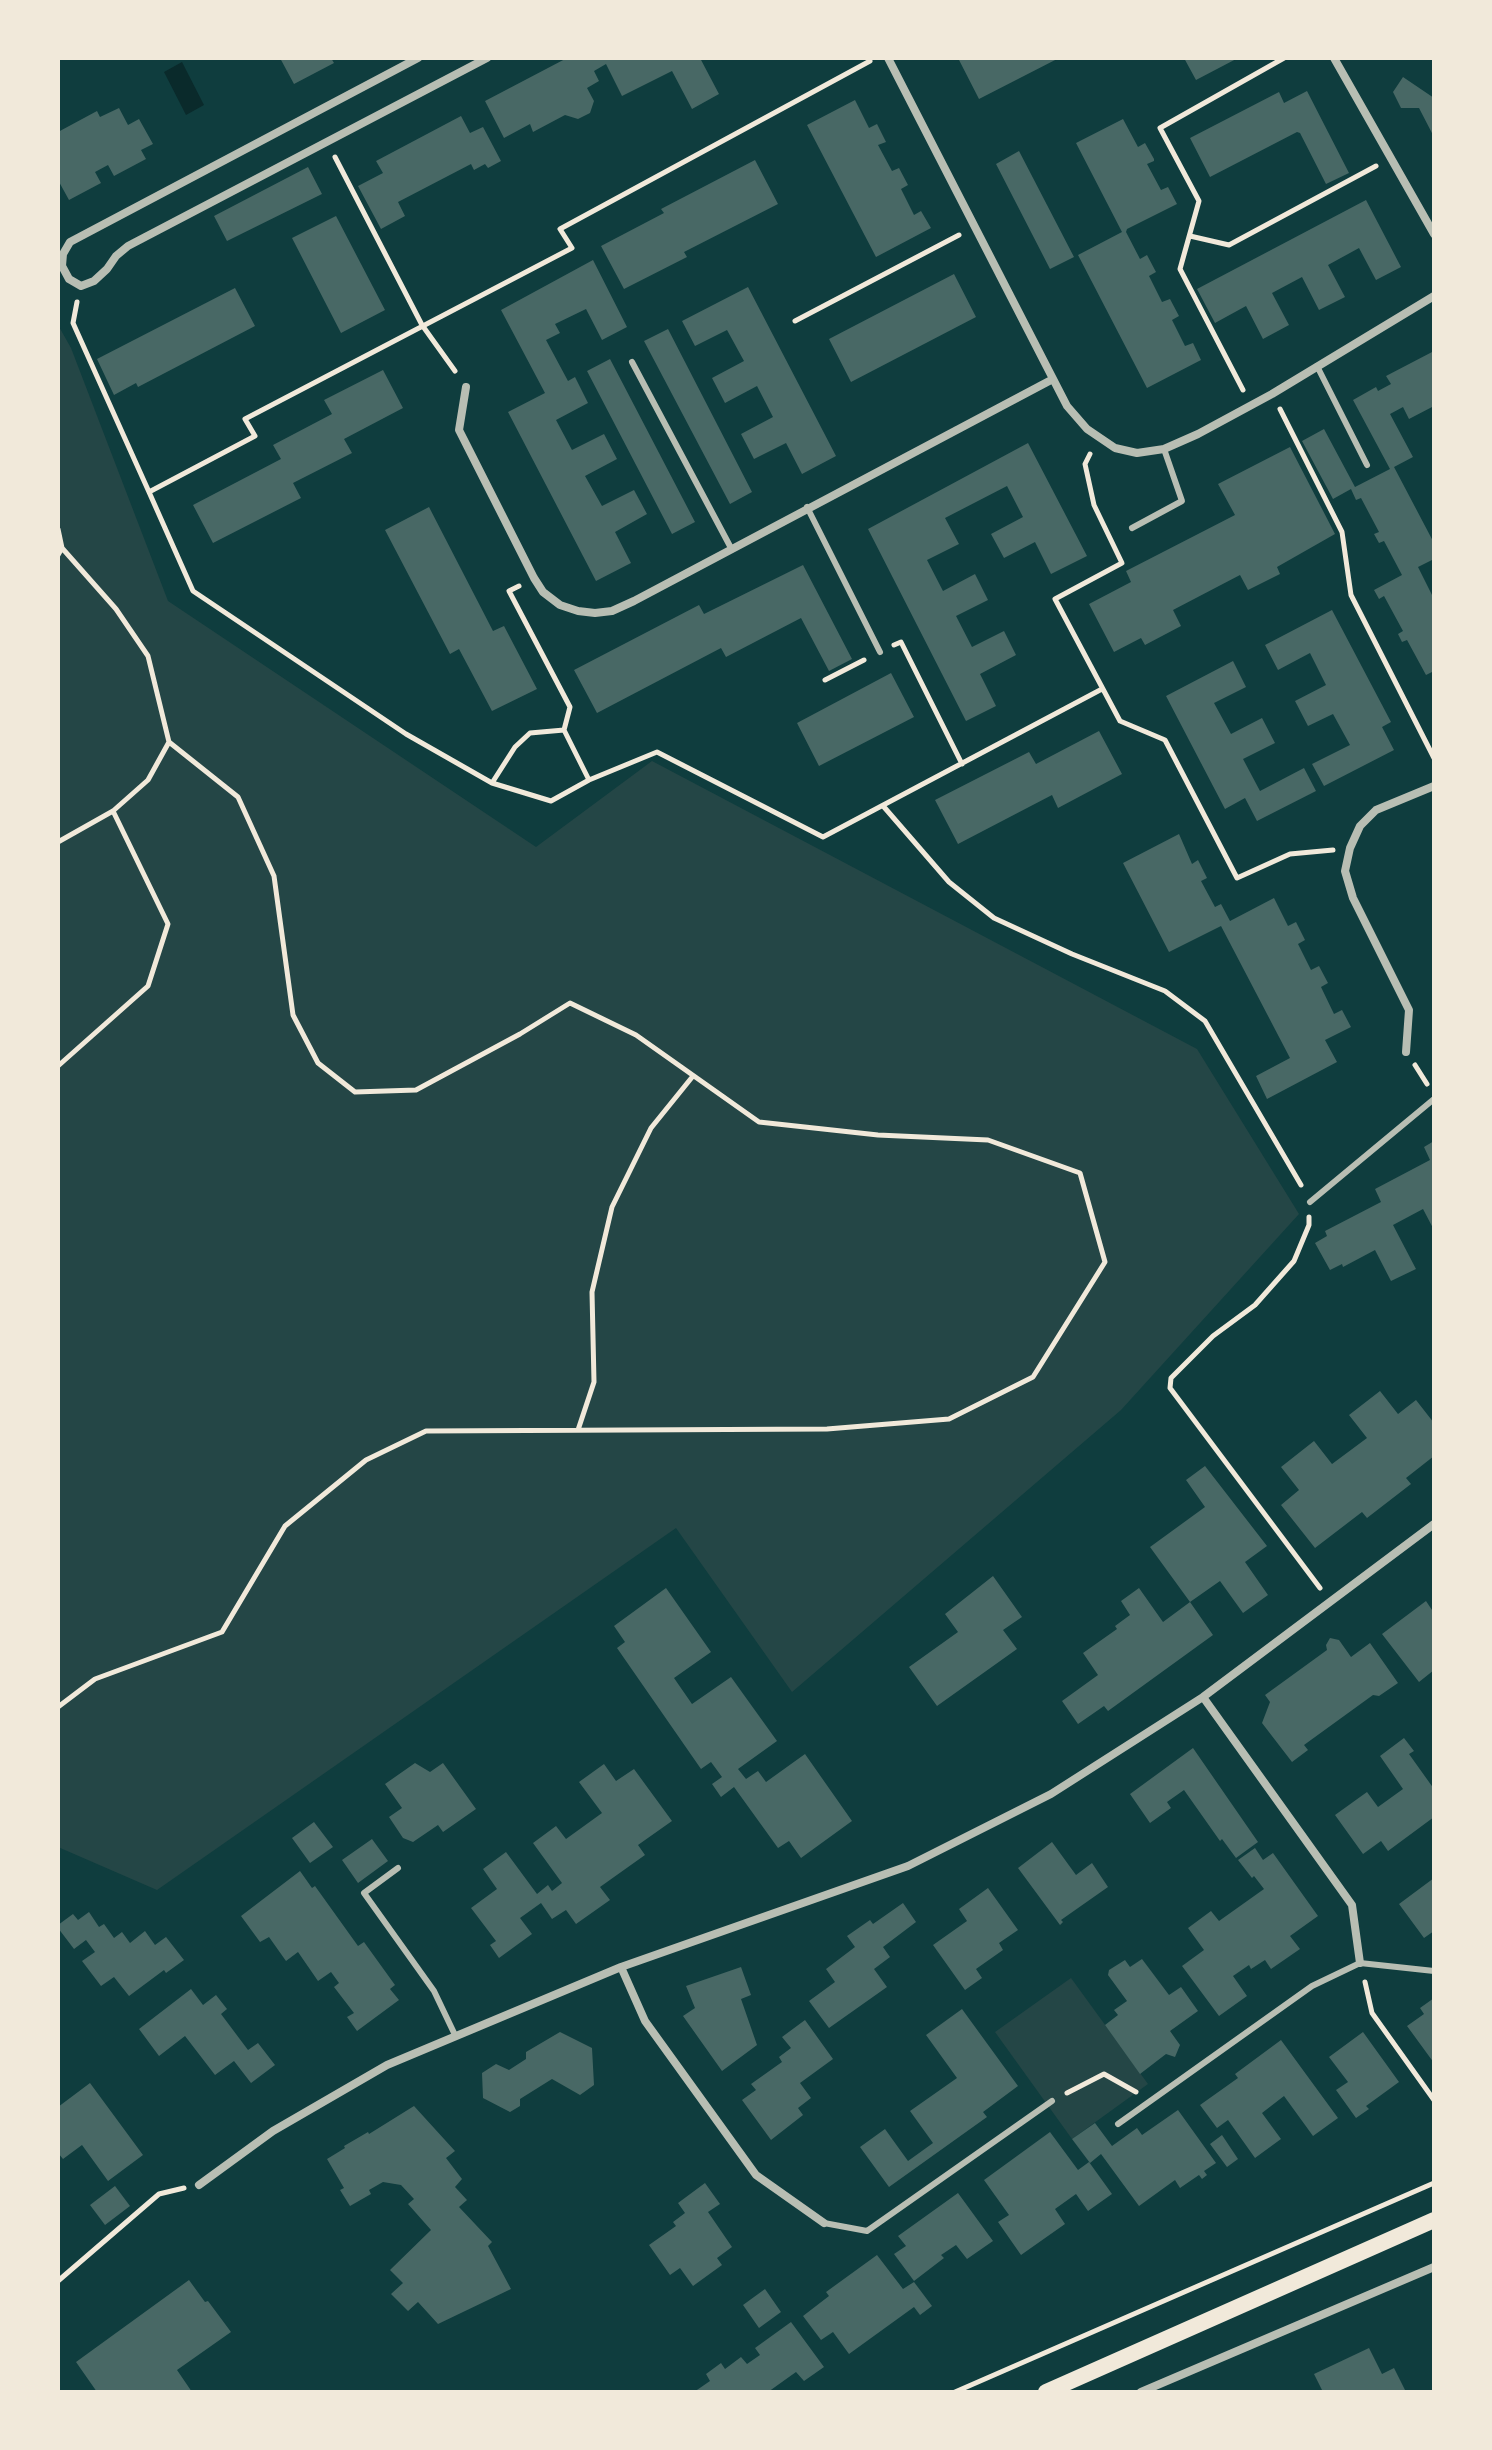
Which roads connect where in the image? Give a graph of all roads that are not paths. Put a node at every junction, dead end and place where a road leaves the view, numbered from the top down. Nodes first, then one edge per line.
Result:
1 (418, 58) edge
2 (487, 58) edge
3 (888, 58) edge
4 (1334, 58) edge
5 (1434, 234) edge
6 (70, 242) junction
7 (58, 250) edge
8 (1434, 296) edge
9 (632, 362) dead end
10 (1317, 366) junction
11 (1053, 379) junction
12 (466, 387) road end
13 (1164, 449) junction
14 (1367, 465) dead end
15 (807, 507) junction
16 (1132, 528) dead end
17 (731, 548) junction
18 (880, 652) road end
19 (1434, 786) edge
20 (1406, 1052) road end
21 (1434, 1097) edge
22 (1310, 1202) road end
23 (1434, 1524) edge
24 (1203, 1697) junction
25 (398, 1868) dead end
26 (1360, 1963) junction
27 (621, 1967) junction
28 (1434, 1971) edge
29 (455, 2035) junction
30 (1052, 2101) road end
31 (1118, 2124) dead end
32 (199, 2185) road end
33 (1434, 2220) edge
34 (824, 2223) joint
35 (1434, 2267) edge
36 (1046, 2392) edge
37 (1141, 2392) edge

1 - 6 street
2 - 6 street
3 - 11 street
4 - 5 street
6 - 7 street
8 - 10 street
9 - 17 lane
10 - 13 street
10 - 14 lane
11 - 13 street
11 - 15 street
12 - 17 street
13 - 16 lane
15 - 17 street
15 - 18 lane
19 - 20 street
21 - 22 lane
23 - 24 street
24 - 26 street
24 - 27 street
25 - 29 lane
26 - 28 lane
26 - 31 lane
27 - 29 street
27 - 34 street
29 - 32 street
30 - 34 lane
33 - 36 main road
35 - 37 street

